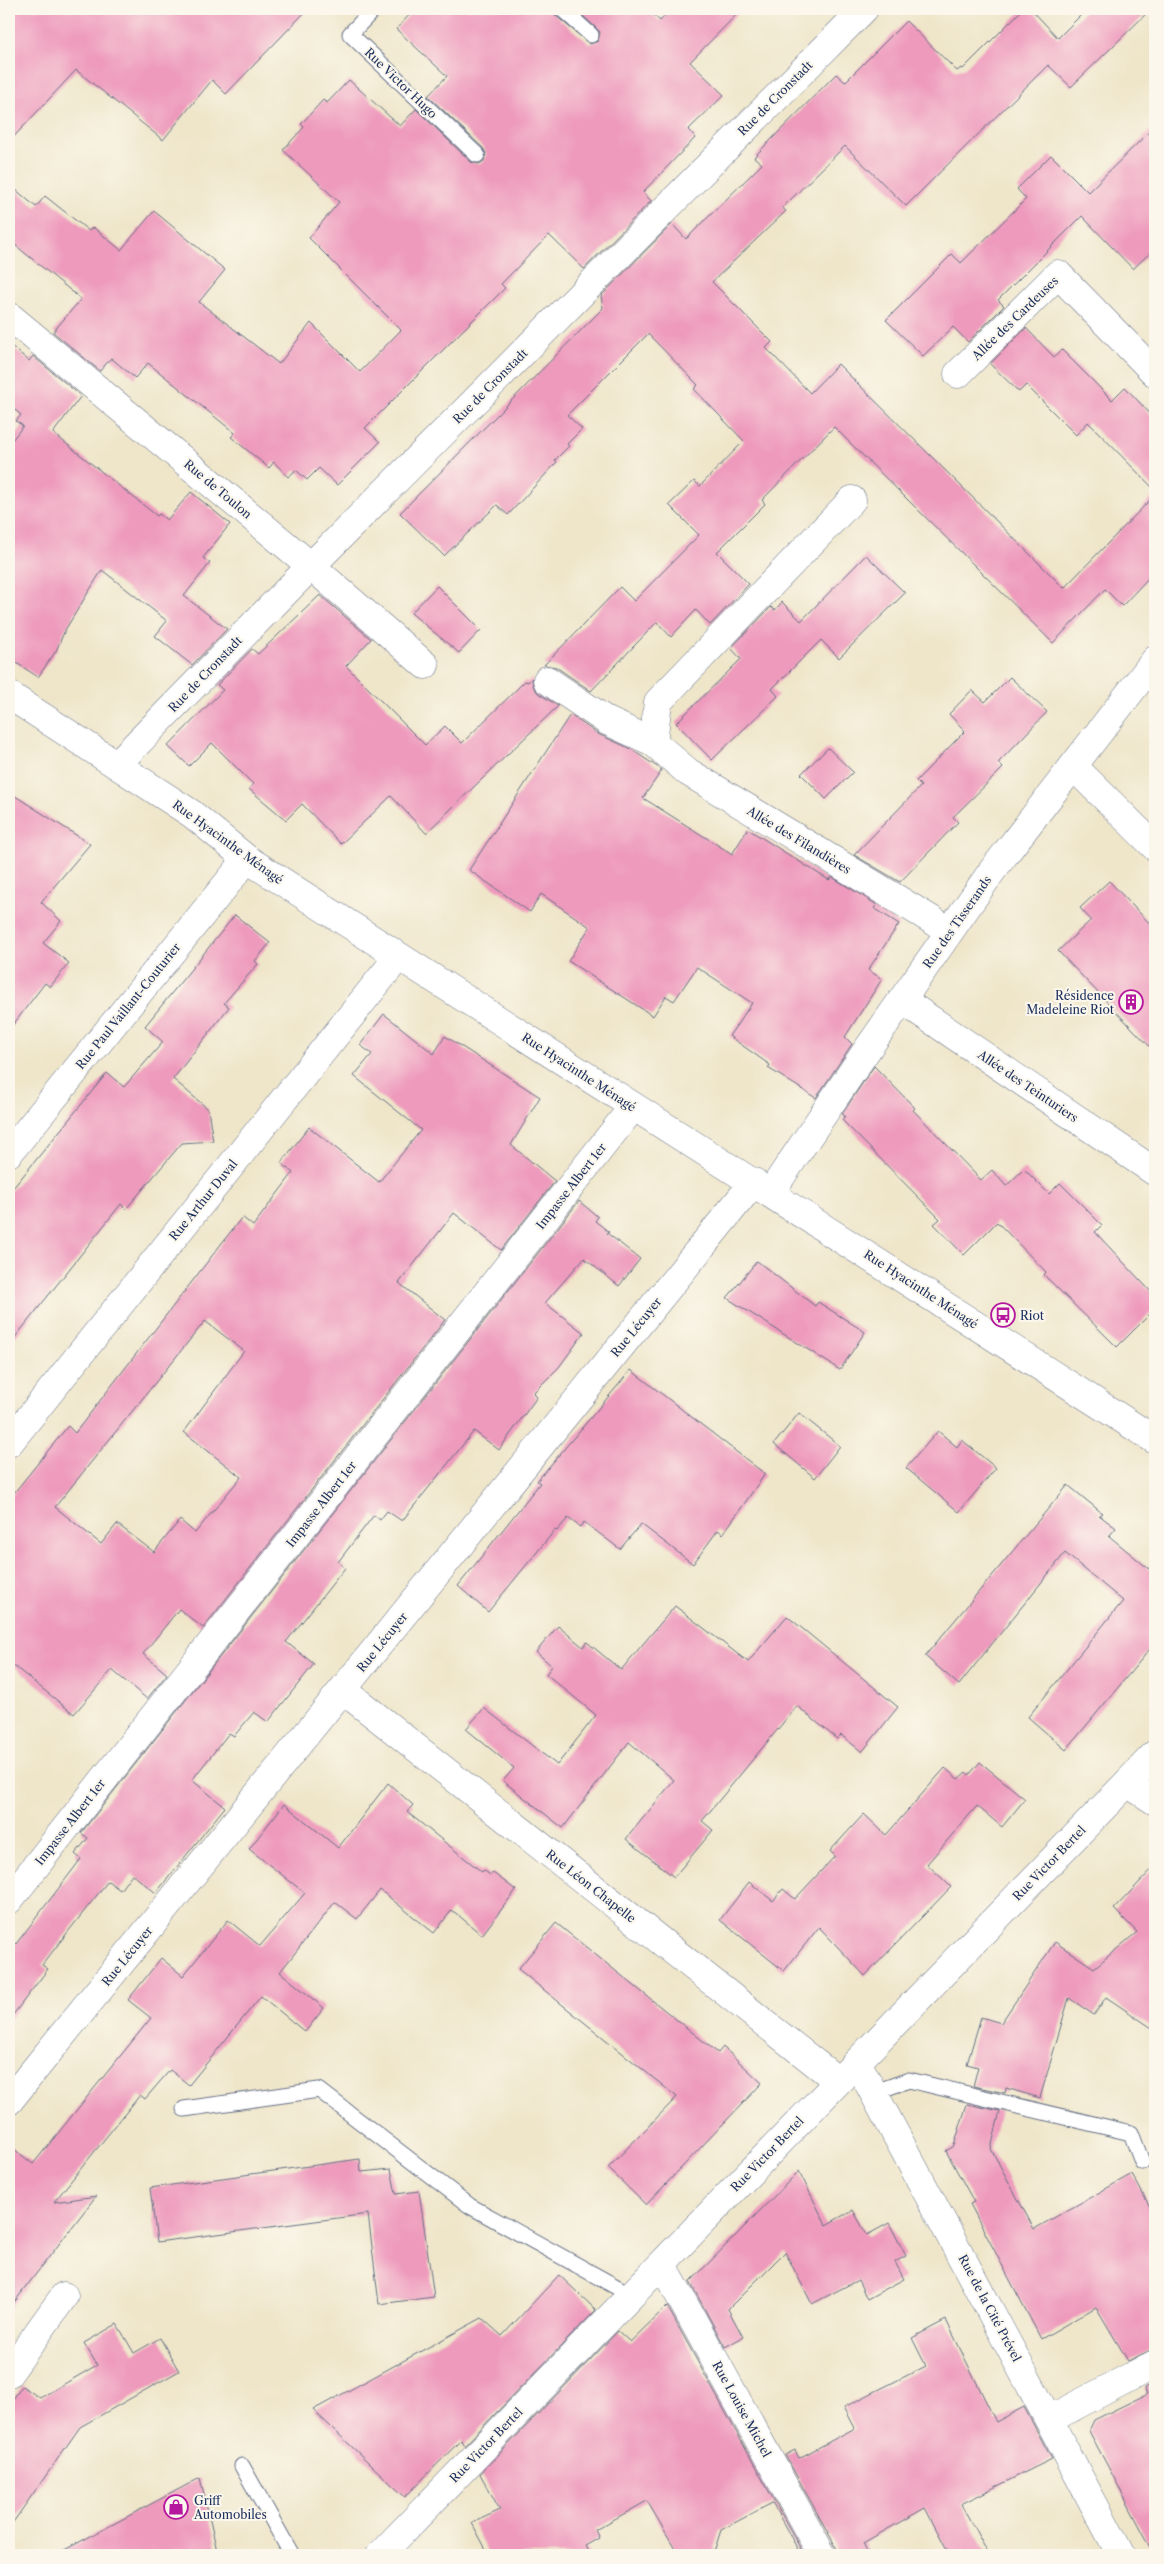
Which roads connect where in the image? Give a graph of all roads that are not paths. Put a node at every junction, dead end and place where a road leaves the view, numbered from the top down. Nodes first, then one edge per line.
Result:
1 (374, 9) edge
2 (562, 9) edge
3 (864, 9) edge
4 (590, 36) dead end
5 (477, 155) dead end
6 (9, 316) edge
7 (1155, 373) edge
8 (958, 374) dead end
9 (852, 500) dead end
10 (311, 566) junction
11 (1155, 660) edge
12 (425, 665) dead end
13 (547, 680) dead end
14 (9, 694) edge
15 (653, 742) junction
16 (117, 764) junction
17 (1073, 766) junction
18 (1155, 847) edge
19 (247, 859) junction
20 (950, 932) junction
21 (398, 957) junction
22 (902, 1000) junction
23 (633, 1107) junction
24 (9, 1153) edge
25 (1155, 1172) edge
26 (762, 1187) junction
27 (1155, 1440) edge
28 (9, 1443) edge
29 (343, 1690) junction
30 (1155, 1754) edge
31 (1127, 1783) junction
32 (1155, 1801) edge
33 (9, 1900) edge
34 (857, 2062) junction
35 (838, 2081) junction
36 (875, 2092) junction
37 (9, 2101) edge
38 (184, 2109) dead end
39 (1142, 2162) dead end
40 (662, 2264) junction
41 (64, 2296) dead end
42 (631, 2296) junction
43 (1155, 2364) edge
44 (9, 2373) edge
45 (1050, 2419) junction
46 (242, 2466) dead end
47 (292, 2555) edge
48 (380, 2555) edge
49 (822, 2555) edge
50 (1121, 2555) edge

1 - 5 lane, Rue Victor Hugo
2 - 4 lane
3 - 10 street, Rue de Cronstadt
6 - 10 street, Rue de Toulon
7 - 8 street, Allée des Cardeuses
9 - 15 street
10 - 12 street, Rue de Toulon
10 - 16 street, Rue de Cronstadt
11 - 17 street, Rue des Tisserands
13 - 15 street, Allée des Filandières
14 - 16 street, Rue Hyacinthe Ménagé
15 - 20 street, Allée des Filandières
16 - 19 street, Rue Hyacinthe Ménagé
17 - 18 street
17 - 20 street, Rue des Tisserands
19 - 21 street, Rue Hyacinthe Ménagé
19 - 24 street, Rue Paul Vaillant-Couturier
20 - 22 street, Rue des Tisserands
21 - 23 street, Rue Hyacinthe Ménagé
21 - 28 street, Rue Arthur Duval
22 - 25 street, Allée des Teinturiers
22 - 26 street, Rue des Tisserands
23 - 26 street, Rue Hyacinthe Ménagé
23 - 33 street, Impasse Albert 1er
26 - 27 street, Rue Hyacinthe Ménagé
26 - 29 street, Rue Lécuyer
29 - 35 street, Rue Léon Chapelle
29 - 37 street, Rue Lécuyer
30 - 31 street, Rue Victor Bertel
31 - 32 street
31 - 34 street, Rue Victor Bertel
34 - 35 street, Rue Victor Bertel
34 - 36 street, Rue de la Cité Prével
35 - 40 street, Rue Victor Bertel
36 - 39 lane
36 - 45 street, Rue de la Cité Prével
38 - 42 lane
40 - 42 street, Rue Victor Bertel
40 - 49 street, Rue Louise Michel
41 - 44 street
42 - 48 street, Rue Victor Bertel
43 - 45 street
45 - 50 street, Rue de la Cité Prével
46 - 47 lane

